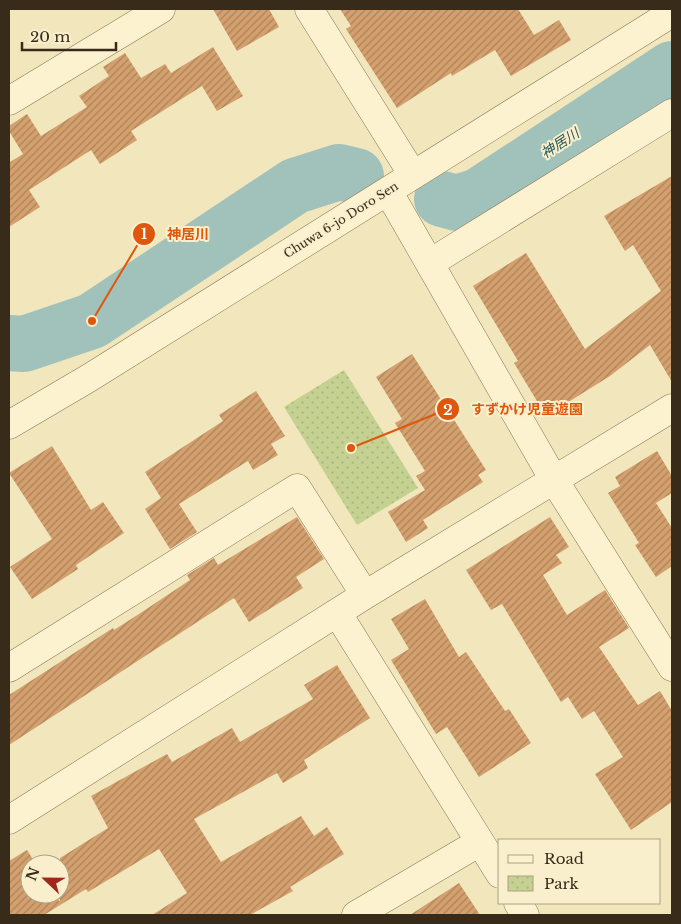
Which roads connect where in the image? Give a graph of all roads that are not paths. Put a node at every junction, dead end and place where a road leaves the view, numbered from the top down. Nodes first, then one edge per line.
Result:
1 (162, 9) edge
2 (309, 9) edge
3 (672, 13) edge
4 (9, 102) edge
5 (672, 113) edge
6 (413, 175) junction
7 (388, 191) junction
8 (430, 263) junction
9 (672, 408) edge
10 (9, 426) edge
11 (554, 480) junction
12 (365, 595) junction
13 (338, 614) junction
14 (672, 667) edge
15 (9, 668) edge
16 (9, 820) edge
17 (480, 842) junction
18 (498, 871) edge
19 (519, 904) edge
20 (356, 915) edge
21 (526, 915) edge

1 - 4 street
2 - 6 street
3 - 6 street, Chuwa 6-jo Doro Sen
5 - 8 street
6 - 7 street, Chuwa 6-jo Doro Sen
7 - 8 street
7 - 10 street, Chuwa 6-jo Doro Sen
8 - 11 street
9 - 11 street
11 - 12 street
11 - 14 street
12 - 13 street
12 - 15 street
13 - 16 street
13 - 17 street
17 - 18 street
17 - 20 street
19 - 21 street

